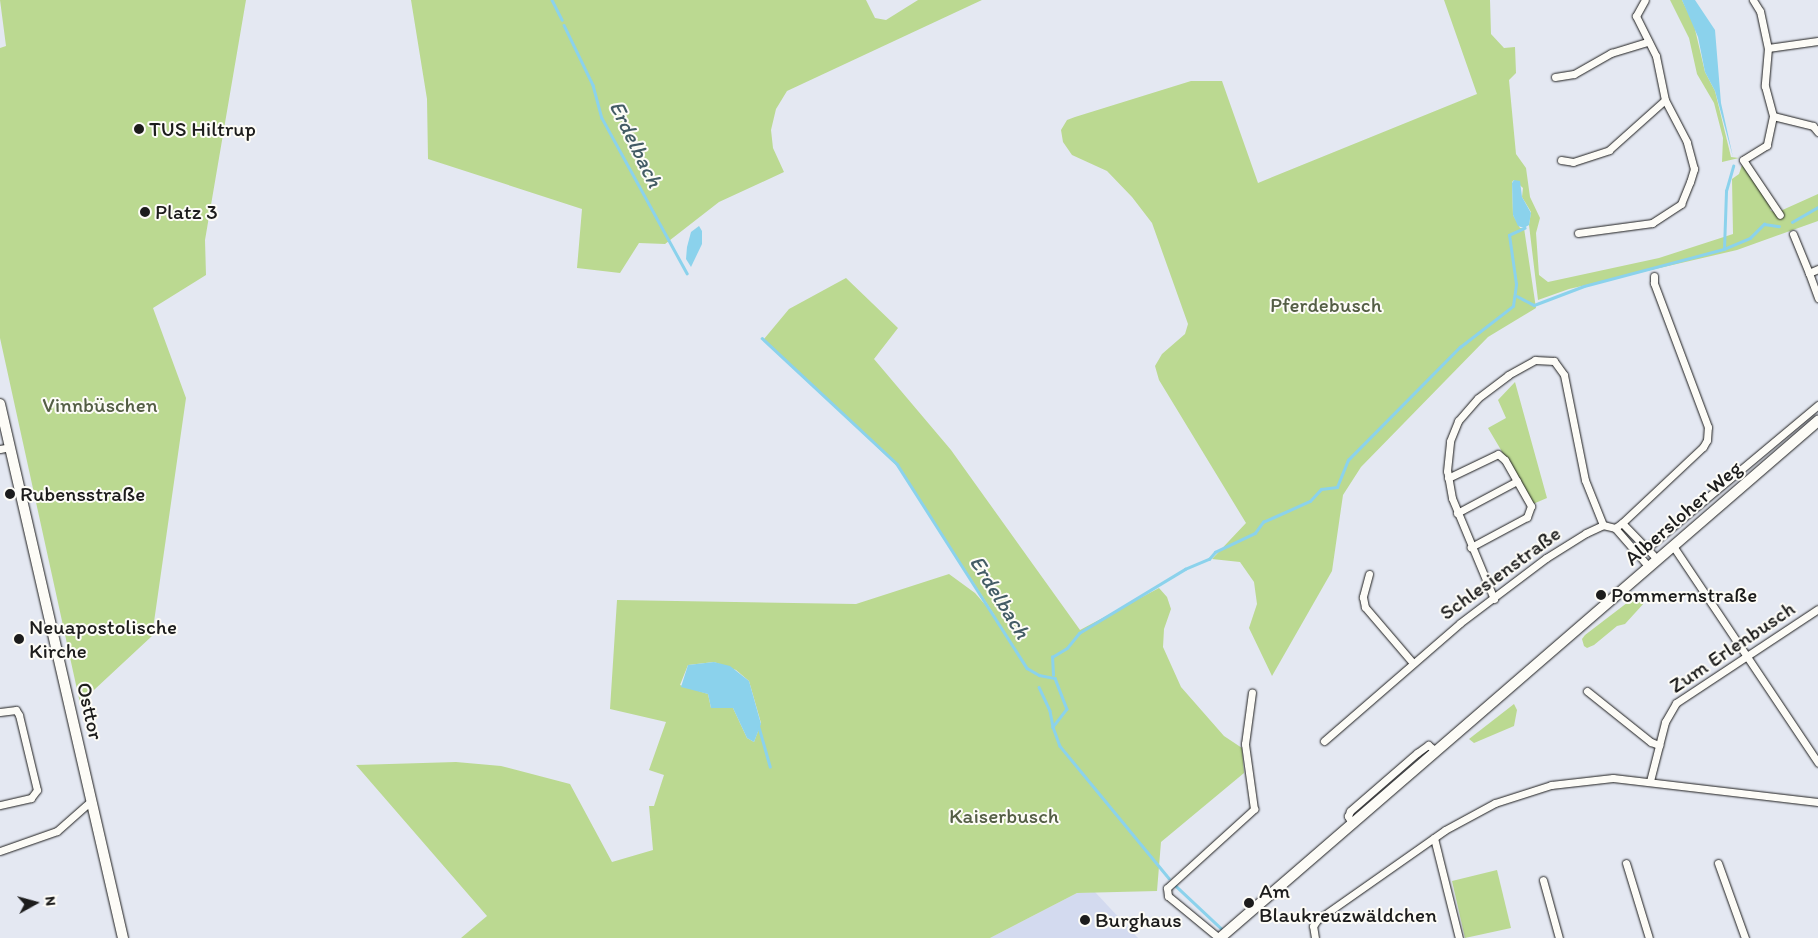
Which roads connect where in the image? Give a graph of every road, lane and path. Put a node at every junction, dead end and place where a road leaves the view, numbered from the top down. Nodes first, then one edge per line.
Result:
1 (1645, 0) edge
2 (1754, 0) edge
3 (1818, 41) edge
4 (1648, 42) junction
5 (1768, 48) junction
6 (1555, 76) dead end
7 (1665, 100) junction
8 (1773, 116) junction
9 (1818, 132) edge
10 (1561, 160) dead end
11 (1780, 215) dead end
12 (1578, 233) dead end
13 (1793, 234) dead end
14 (1818, 269) edge
15 (1809, 272) junction
16 (1654, 276) dead end
17 (1818, 298) edge
18 (0, 404) edge
19 (1818, 405) edge
20 (1818, 421) edge
21 (5, 448) edge
22 (1448, 478) junction
23 (1517, 481) junction
24 (1457, 512) junction
25 (1622, 522) junction
26 (1604, 526) junction
27 (1615, 528) junction
28 (1673, 546) junction
29 (1471, 547) junction
30 (1647, 548) junction
31 (1657, 559) junction
32 (1648, 567) junction
33 (1369, 574) dead end
34 (1494, 599) junction
35 (1818, 609) edge
36 (1747, 656) junction
37 (1413, 663) junction
38 (1587, 691) dead end
39 (1252, 692) dead end
40 (0, 712) edge
41 (1324, 740) dead end
42 (1660, 745) junction
43 (1818, 762) edge
44 (1650, 782) junction
45 (92, 801) junction
46 (1818, 802) edge
47 (0, 805) edge
48 (1434, 838) junction
49 (0, 851) edge
50 (1626, 863) dead end
51 (1718, 863) dead end
52 (1543, 880) dead end
53 (1223, 936) edge
54 (123, 938) edge
55 (1315, 938) edge
56 (1459, 938) edge
57 (1559, 938) edge
58 (1649, 938) edge
59 (1745, 938) edge

1 - 4 street
2 - 5 street
3 - 5 street
4 - 6 street
4 - 7 street
5 - 8 street
7 - 10 street
7 - 12 street
8 - 9 street
8 - 11 street
13 - 15 street
14 - 15 street
15 - 17 street
16 - 25 street
18 - 21 main road, Osttor
19 - 30 street, Albersloher Weg
20 - 28 main road, Albersloher Weg
21 - 45 main road, Osttor
22 - 23 street
22 - 24 street
22 - 26 street
23 - 24 street
23 - 29 street
24 - 29 street
25 - 27 street
25 - 30 street
26 - 27 street
26 - 34 street, Schlesienstraße
27 - 32 street
28 - 31 main road, Albersloher Weg
28 - 36 street
29 - 34 street
30 - 31 street
31 - 32 main road, Albersloher Weg
32 - 53 main road, Albersloher Weg
33 - 37 street
34 - 37 street, Schlesienstraße
35 - 36 street, Zum Erlenbusch
36 - 42 street, Zum Erlenbusch
36 - 43 street
37 - 41 street, Schlesienstraße
38 - 42 street
39 - 53 street
40 - 47 street
42 - 44 street, Zum Erlenbusch
44 - 46 street
44 - 48 street
45 - 49 street
45 - 54 main road, Osttor
48 - 55 street
48 - 56 street
50 - 58 street
51 - 59 street
52 - 57 street

